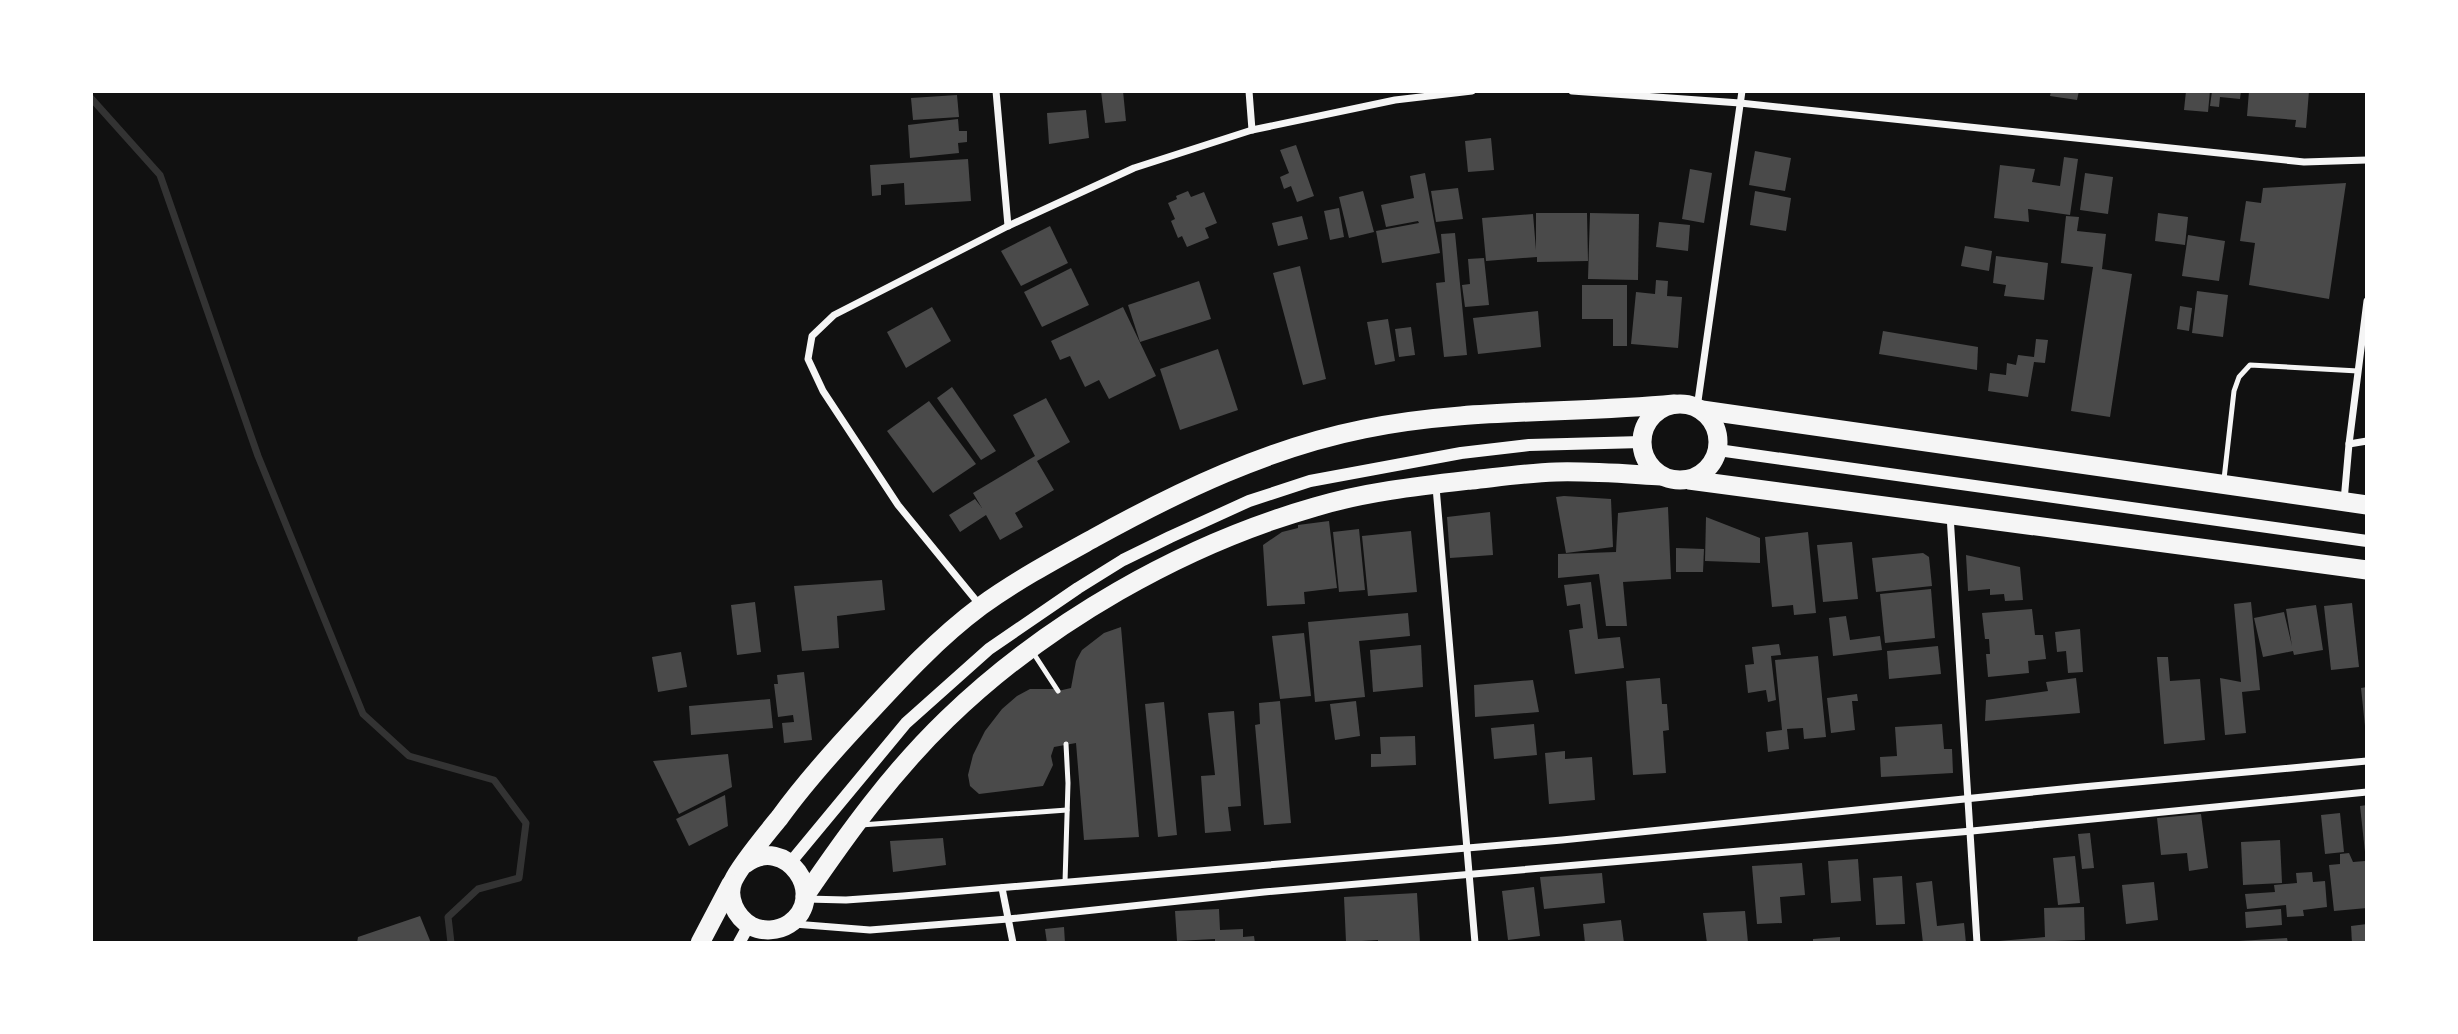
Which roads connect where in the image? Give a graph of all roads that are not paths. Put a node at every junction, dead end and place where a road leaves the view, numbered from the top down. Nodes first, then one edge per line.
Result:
1 (996, 91) edge
2 (1249, 91) edge
3 (1472, 91) edge
4 (1572, 91) edge
5 (1742, 91) edge
6 (1740, 103) junction
7 (1252, 130) junction
8 (2367, 160) edge
9 (1008, 226) junction
10 (2367, 301) edge
11 (2358, 371) junction
12 (1674, 404) junction
13 (1700, 409) junction
14 (2367, 441) edge
15 (1642, 442) junction
16 (2349, 444) junction
17 (1718, 450) junction
18 (1661, 476) junction
19 (1689, 480) junction
20 (1435, 484) junction
21 (2223, 485) junction
22 (2344, 502) junction
23 (2367, 505) edge
24 (1950, 514) junction
25 (2367, 541) edge
26 (2367, 570) edge
27 (981, 607) junction
28 (1030, 649) junction
29 (1058, 691) dead end
30 (1066, 744) dead end
31 (2367, 761) edge
32 (2367, 792) edge
33 (1969, 798) junction
34 (1067, 810) junction
35 (853, 826) junction
36 (1972, 831) junction
37 (1467, 846) junction
38 (790, 863) junction
39 (739, 872) junction
40 (1470, 875) junction
41 (1065, 882) junction
42 (1002, 888) junction
43 (805, 898) junction
44 (1008, 919) junction
45 (789, 924) junction
46 (749, 925) junction
47 (699, 943) edge
48 (739, 943) edge
49 (778, 943) edge
50 (1013, 943) edge
51 (1475, 943) edge
52 (1977, 943) edge

1 - 9 street
2 - 7 street
3 - 7 street
4 - 6 street
5 - 6 street
6 - 8 street
6 - 13 street
7 - 9 street
9 - 27 street
10 - 11 street
11 - 16 street
11 - 21 lane
12 - 13 highway
12 - 15 highway
12 - 27 highway
13 - 17 highway
13 - 21 highway
14 - 16 street
15 - 18 highway
15 - 38 street
16 - 22 street
17 - 19 highway
17 - 25 street
18 - 19 highway
18 - 20 highway
19 - 24 highway
20 - 28 highway
20 - 37 street
21 - 22 highway
22 - 23 highway
24 - 26 highway
24 - 33 street
27 - 39 highway
28 - 29 lane
28 - 35 highway
30 - 34 lane
31 - 33 street
32 - 36 street
33 - 36 street
33 - 37 street
34 - 35 lane
34 - 41 lane
35 - 43 highway
36 - 40 street
36 - 52 street
37 - 40 street
37 - 41 street
38 - 39 highway
38 - 43 highway
39 - 46 highway
39 - 47 highway
40 - 44 street
40 - 51 street
41 - 42 street
42 - 43 street
42 - 44 street
43 - 45 highway
44 - 45 street
44 - 50 street
45 - 46 highway
45 - 49 highway
46 - 48 street

